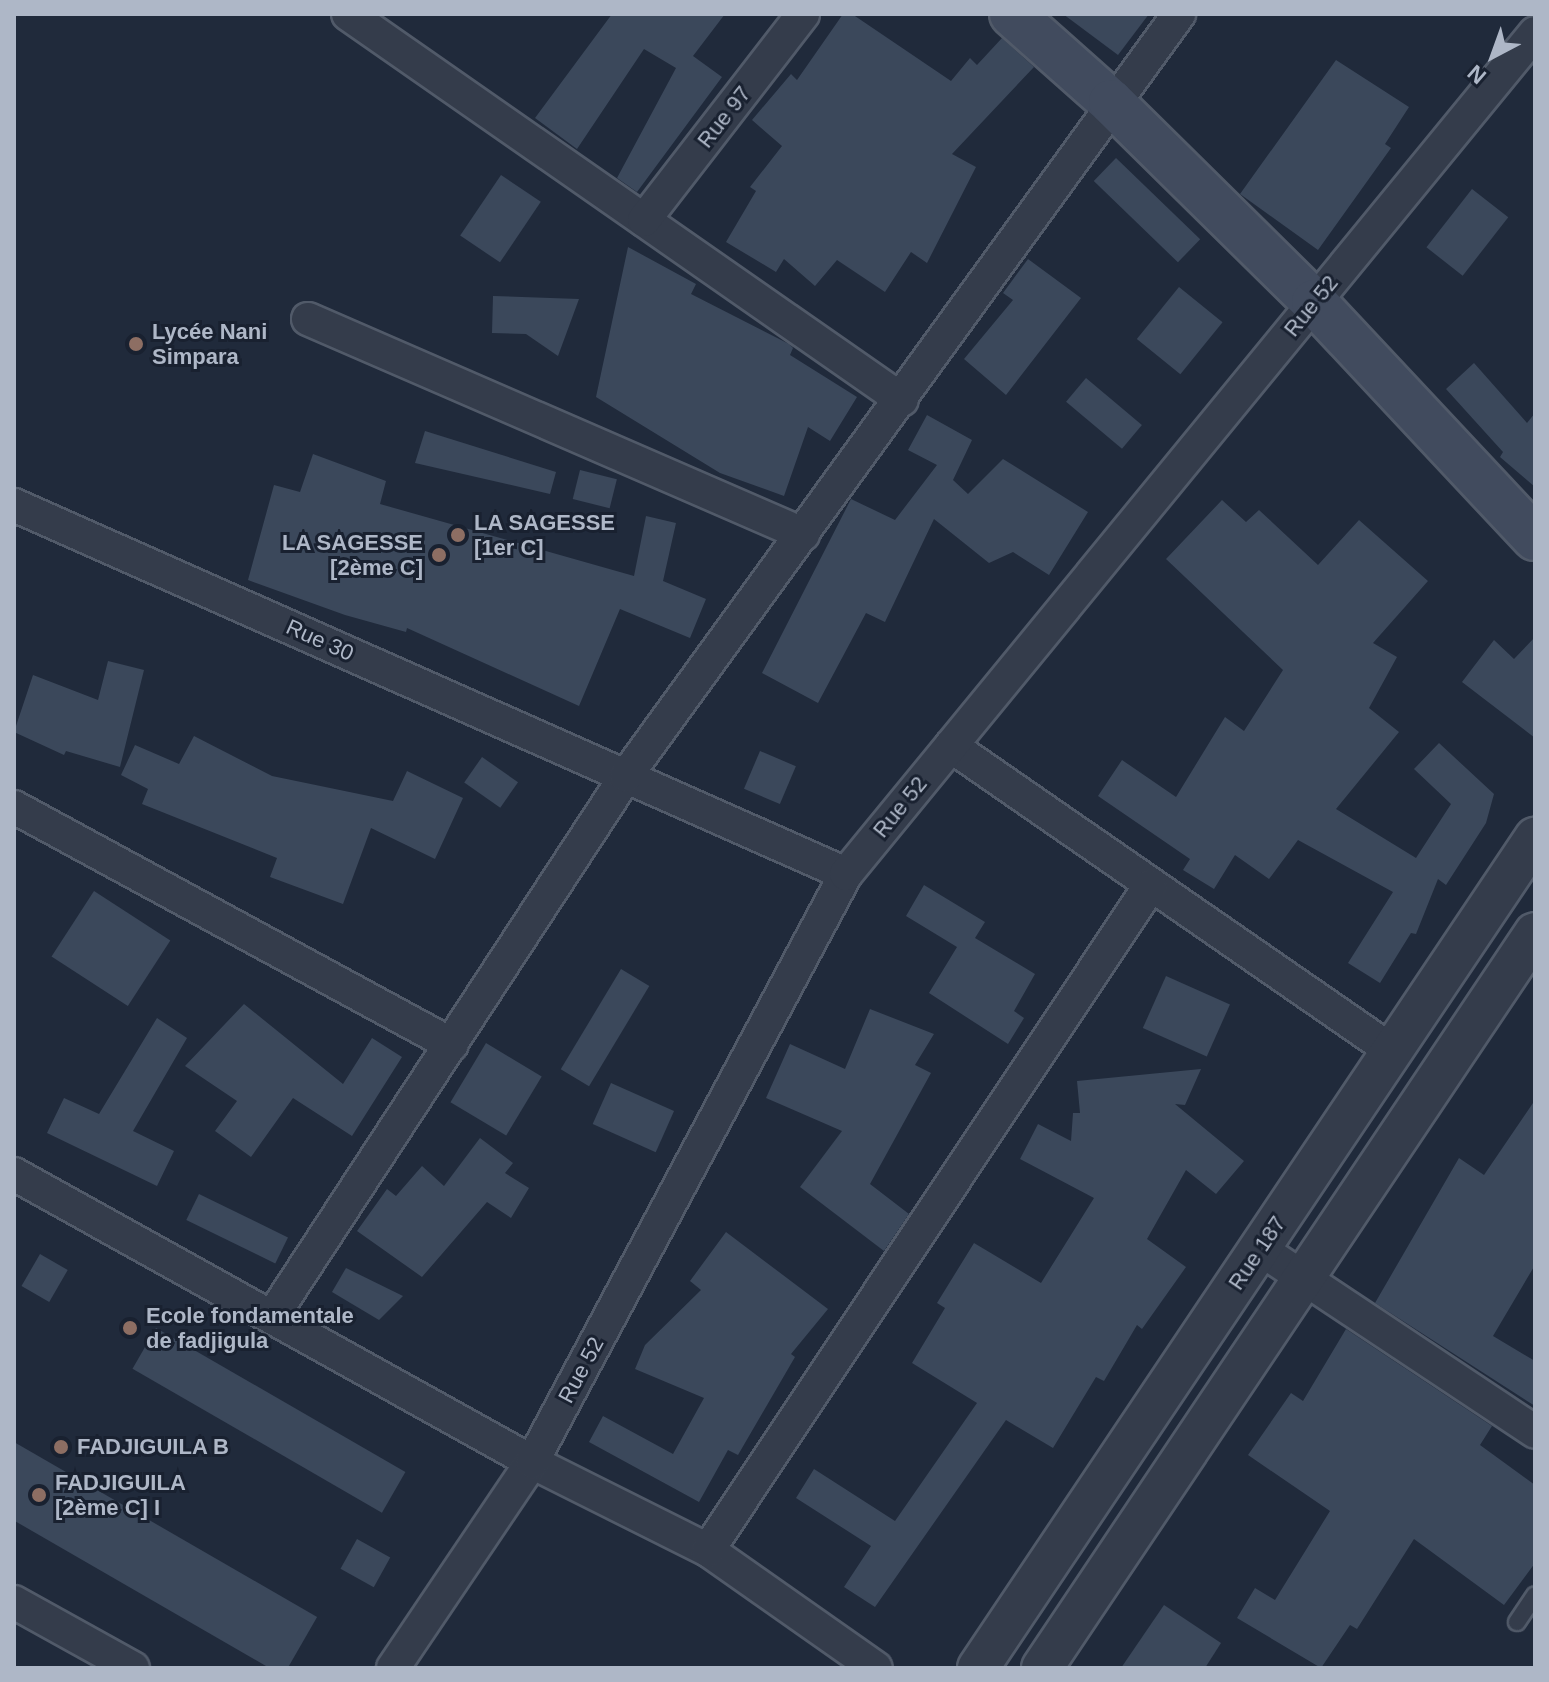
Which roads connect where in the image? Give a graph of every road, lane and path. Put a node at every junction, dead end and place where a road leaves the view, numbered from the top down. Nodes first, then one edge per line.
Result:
1 (348, 14) edge
2 (803, 14) edge
3 (1012, 14) edge
4 (1179, 14) edge
5 (1535, 33) edge
6 (1111, 102) junction
7 (644, 220) junction
8 (1314, 302) junction
9 (308, 319) dead end
10 (902, 400) junction
11 (14, 505) edge
12 (803, 534) junction
13 (1535, 538) edge
14 (951, 746) junction
15 (626, 776) junction
16 (14, 807) edge
17 (1535, 838) edge
18 (846, 874) junction
19 (1150, 886) junction
20 (1535, 933) edge
21 (452, 1045) junction
22 (1392, 1051) junction
23 (14, 1174) edge
24 (1260, 1249) junction
25 (1304, 1278) junction
26 (272, 1317) junction
27 (1535, 1432) edge
28 (532, 1462) junction
29 (708, 1550) junction
30 (1535, 1595) edge
31 (14, 1602) edge
32 (1517, 1622) dead end
33 (122, 1665) edge
34 (393, 1668) edge
35 (876, 1668) edge
36 (978, 1668) edge
37 (1042, 1668) edge

1 - 7 street
2 - 7 street, Rue 97
3 - 6 main road
4 - 6 street
5 - 8 street, Rue 52
6 - 8 main road
6 - 10 street
7 - 10 street
8 - 13 main road
8 - 14 street, Rue 52
9 - 12 street
10 - 12 street
11 - 15 street, Rue 30
12 - 15 street
14 - 18 street, Rue 52
14 - 19 street
15 - 18 street, Rue 30
15 - 21 street
16 - 21 street
17 - 22 street, Rue 187
18 - 28 street, Rue 52
19 - 22 street
19 - 29 street
20 - 25 street
21 - 26 street
22 - 24 street, Rue 187
23 - 26 street
24 - 25 street
24 - 36 street, Rue 187
25 - 27 street
25 - 37 street
26 - 28 street
28 - 29 street
28 - 34 street, Rue 52
29 - 35 street
30 - 32 lane
31 - 33 street

